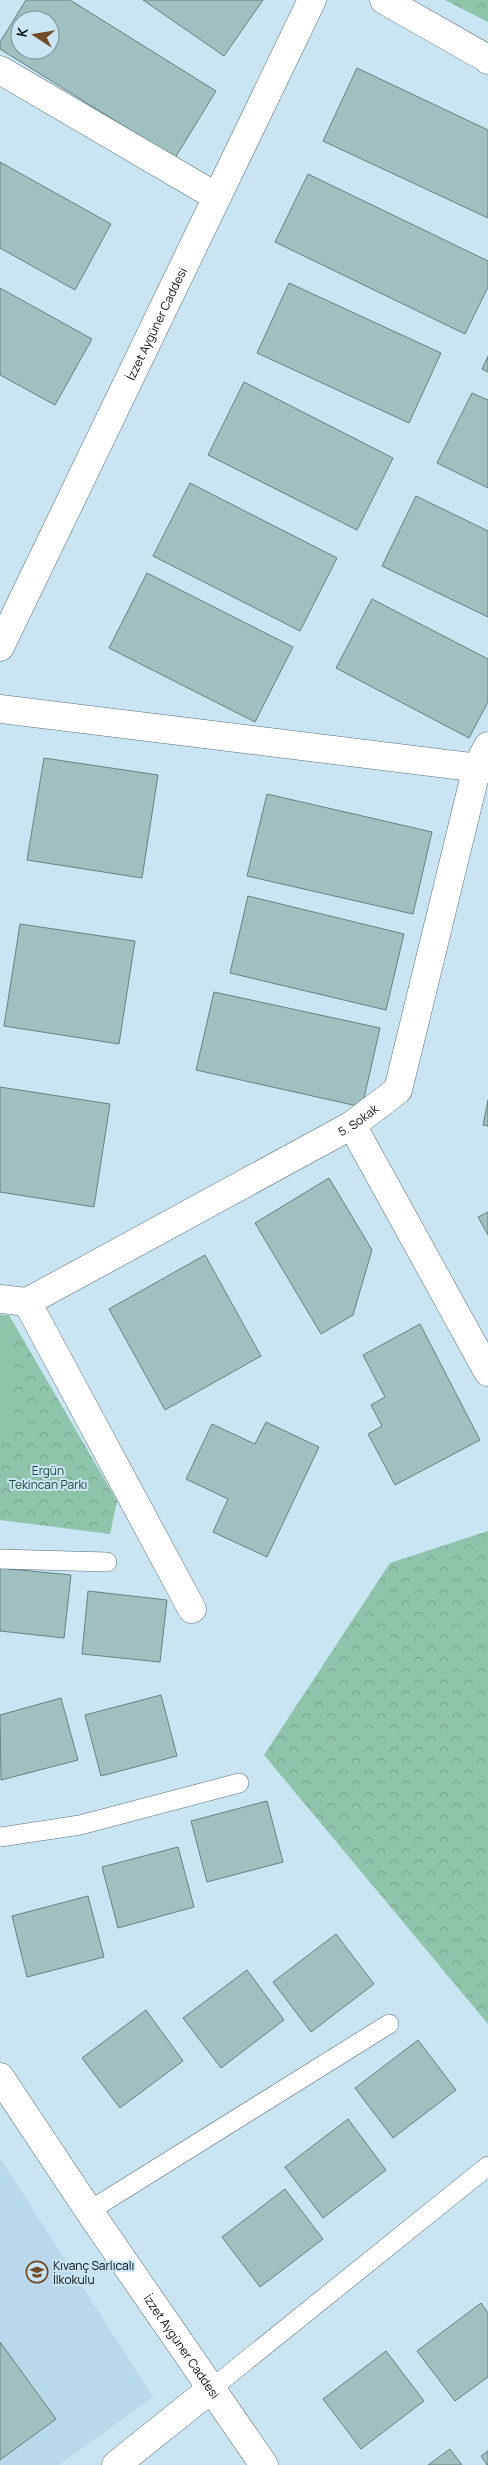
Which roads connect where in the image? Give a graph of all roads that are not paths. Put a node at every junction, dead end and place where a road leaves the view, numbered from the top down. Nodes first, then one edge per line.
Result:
1 (312, 0) edge
2 (384, 0) edge
3 (488, 60) edge
4 (0, 70) edge
5 (218, 197) junction
6 (0, 647) edge
7 (0, 709) edge
8 (484, 761) edge
9 (352, 1125) junction
10 (0, 1299) edge
11 (26, 1302) junction
12 (488, 1372) edge
13 (0, 1560) edge
14 (107, 1562) dead end
15 (192, 1609) dead end
16 (239, 1783) dead end
17 (0, 1837) edge
18 (389, 2024) dead end
19 (0, 2077) edge
20 (488, 2166) edge
21 (89, 2211) junction
22 (211, 2389) junction
23 (116, 2465) edge
24 (264, 2465) edge

1 - 5 street, İzzet Aygüner Caddesi
2 - 3 street
4 - 5 street
5 - 6 street, İzzet Aygüner Caddesi
7 - 8 street
8 - 9 street, 5. Sokak
9 - 11 street, 5. Sokak
9 - 12 street
10 - 11 street
11 - 15 street
13 - 14 lane
16 - 17 lane
18 - 21 lane
19 - 21 street, İzzet Aygüner Caddesi
20 - 22 lane
21 - 22 street, İzzet Aygüner Caddesi
22 - 23 street
22 - 24 street, İzzet Aygüner Caddesi

